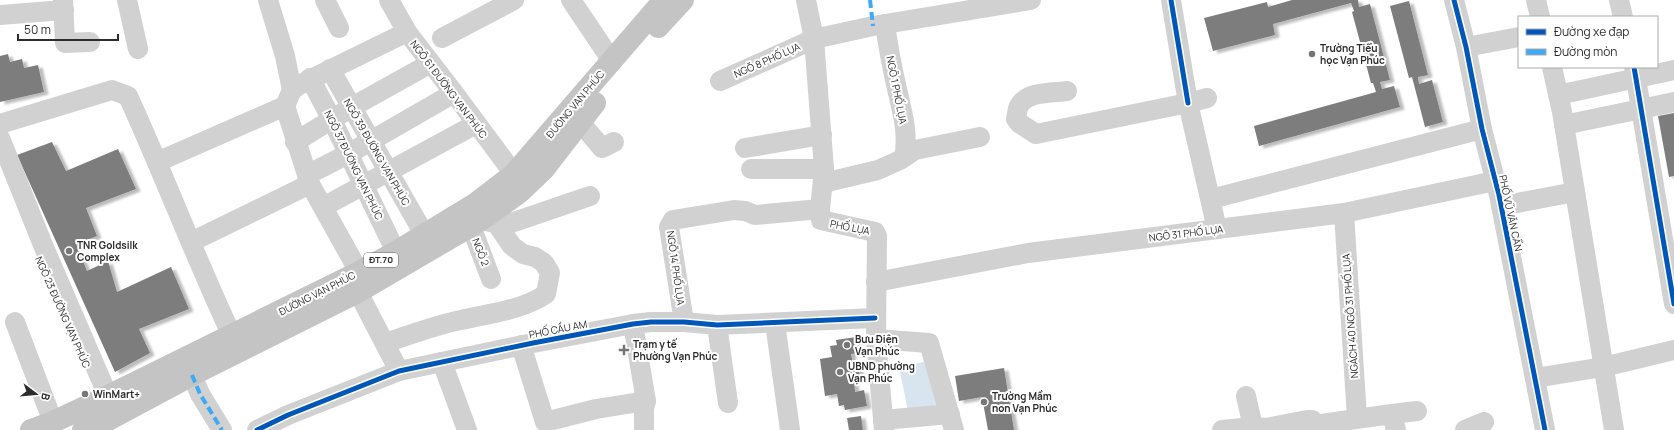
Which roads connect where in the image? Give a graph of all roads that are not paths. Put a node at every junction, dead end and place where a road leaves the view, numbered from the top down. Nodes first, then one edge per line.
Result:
1 (127, 0) edge
2 (268, 0) edge
3 (325, 0) edge
4 (389, 0) edge
5 (514, 0) edge
6 (571, 0) edge
7 (664, 0) edge
8 (683, 0) edge
9 (806, 0) edge
10 (1031, 0) edge
11 (1171, 0) edge
12 (1454, 0) edge
13 (1536, 0) edge
14 (1619, 0) edge
15 (64, 5) edge
16 (32, 6) edge
17 (0, 15) edge
18 (1540, 16) edge
19 (1623, 16) edge
20 (885, 24) junction
21 (339, 28) dead end
22 (407, 32) junction
23 (1518, 37) edge
24 (442, 38) dead end
25 (814, 39) junction
26 (90, 42) dead end
27 (1466, 47) junction
28 (138, 49) dead end
29 (431, 63) junction
30 (616, 65) junction
31 (1552, 68) edge
32 (330, 69) junction
33 (1674, 70) edge
34 (1635, 73) edge
35 (310, 78) junction
36 (720, 81) dead end
37 (1067, 91) dead end
38 (454, 93) junction
39 (1558, 96) junction
40 (1197, 100) junction
41 (1674, 102) edge
42 (284, 105) junction
43 (352, 107) junction
44 (1642, 108) junction
45 (332, 120) junction
46 (580, 122) junction
47 (0, 124) edge
48 (476, 124) junction
49 (1564, 125) junction
50 (1482, 129) junction
51 (822, 135) junction
52 (980, 137) dead end
53 (0, 138) edge
54 (371, 140) junction
55 (295, 142) junction
56 (614, 142) dead end
57 (745, 148) dead end
58 (348, 154) junction
59 (904, 157) junction
60 (162, 163) junction
61 (751, 169) dead end
62 (388, 170) junction
63 (514, 174) junction
64 (823, 176) junction
65 (309, 179) junction
66 (1495, 181) junction
67 (363, 184) junction
68 (1575, 192) junction
69 (590, 196) dead end
70 (1211, 199) junction
71 (1501, 206) junction
72 (323, 207) junction
73 (820, 209) junction
74 (1344, 213) junction
75 (482, 223) junction
76 (23, 225) dead end
77 (1217, 229) junction
78 (429, 241) junction
79 (191, 242) junction
80 (396, 252) junction
81 (491, 279) dead end
82 (359, 282) junction
83 (876, 282) junction
84 (1674, 304) edge
85 (875, 318) junction
86 (15, 322) dead end
87 (684, 322) junction
88 (775, 322) junction
89 (633, 324) junction
90 (717, 325) junction
91 (232, 336) junction
92 (876, 339) junction
93 (385, 343) junction
94 (521, 345) junction
95 (1674, 350) edge
96 (442, 362) junction
97 (1603, 367) junction
98 (399, 371) junction
99 (1535, 378) junction
100 (196, 385) junction
101 (1246, 396) dead end
102 (105, 398) junction
103 (646, 401) junction
104 (728, 403) dead end
105 (1418, 411) dead end
106 (1357, 418) junction
107 (53, 422) junction
108 (952, 422) edge
109 (1394, 422) edge
110 (1484, 422) dead end
111 (290, 423) edge
112 (884, 425) edge
113 (1252, 428) edge
114 (31, 430) edge
115 (83, 430) edge
116 (222, 430) edge
117 (257, 430) edge
118 (467, 430) edge
119 (644, 430) edge
120 (790, 430) edge
121 (1222, 430) edge
122 (1465, 430) edge
123 (1545, 430) edge
124 (1614, 430) edge

1 - 28 street
2 - 42 street
3 - 21 street
4 - 22 street, NGÕ 61 ĐƯỜNG VẠN PHÚC
5 - 24 street
6 - 30 street
7 - 30 main road, ĐƯỜNG VẠN PHÚC / ĐT.70
8 - 30 main road, ĐƯỜNG VẠN PHÚC / ĐT.70
9 - 25 street, PHỐ LỤA
10 - 20 street, NGÕ 8 PHỐ LỤA
11 - 40 street
12 - 27 street, PHỐ VŨ VĂN CẨN
13 - 18 street
14 - 19 street
15 - 16 street
15 - 26 street
16 - 17 street
20 - 25 street, NGÕ 8 PHỐ LỤA
20 - 59 street, NGÕ 1 PHỐ LỤA
22 - 29 street, NGÕ 61 ĐƯỜNG VẠN PHÚC
22 - 32 street
23 - 27 street
25 - 36 street, NGÕ 8 PHỐ LỤA
25 - 51 street, PHỐ LỤA
27 - 50 street, PHỐ VŨ VĂN CẨN
29 - 38 street, NGÕ 61 ĐƯỜNG VẠN PHÚC
29 - 43 street
30 - 46 main road, ĐƯỜNG VẠN PHÚC / ĐT.70
30 - 63 main road, ĐƯỜNG VẠN PHÚC / ĐT.70
31 - 39 street
32 - 35 street
32 - 43 street, NGÕ 39 ĐƯỜNG VẠN PHÚC
33 - 34 street
34 - 39 street
34 - 44 street
35 - 42 street
35 - 45 street, NGÕ 37 ĐƯỜNG VẠN PHÚC
37 - 40 street
38 - 48 street, NGÕ 61 ĐƯỜNG VẠN PHÚC
38 - 54 street
39 - 49 street
40 - 70 street
41 - 44 street
42 - 55 street
42 - 60 street
43 - 45 street
43 - 54 street, NGÕ 39 ĐƯỜNG VẠN PHÚC
44 - 49 street
44 - 84 street
45 - 55 street
45 - 58 street, NGÕ 37 ĐƯỜNG VẠN PHÚC
46 - 56 street
46 - 75 main road, ĐƯỜNG VẠN PHÚC / ĐT.70
47 - 60 street
48 - 62 street
48 - 63 street, NGÕ 61 ĐƯỜNG VẠN PHÚC
49 - 68 street
50 - 66 street, PHỐ VŨ VĂN CẨN
50 - 70 street
51 - 57 street
51 - 64 street, PHỐ LỤA
52 - 59 street
53 - 102 street
54 - 58 street
54 - 62 street, NGÕ 39 ĐƯỜNG VẠN PHÚC
55 - 65 street
58 - 65 street
58 - 67 street, NGÕ 37 ĐƯỜNG VẠN PHÚC
59 - 64 street
60 - 79 street
61 - 64 street
62 - 67 street
62 - 78 street, NGÕ 39 ĐƯỜNG VẠN PHÚC
63 - 78 main road, ĐƯỜNG VẠN PHÚC / ĐT.70
64 - 73 street, PHỐ LỤA
65 - 72 street
65 - 79 street
66 - 71 street, PHỐ VŨ VĂN CẨN
66 - 74 street, NGÕ 31 PHỐ LỤA
67 - 72 street
67 - 80 street, NGÕ 37 ĐƯỜNG VẠN PHÚC
68 - 71 street
68 - 97 street
69 - 75 street
70 - 77 street
71 - 99 street, PHỐ VŨ VĂN CẨN
72 - 82 street
73 - 83 street, PHỐ LỤA
73 - 87 street, NGÕ 14 PHỐ LỤA
74 - 77 street, NGÕ 31 PHỐ LỤA
74 - 106 street, NGÁCH 40 NGÕ 31 PHỐ LỤA
75 - 78 main road, ĐƯỜNG VẠN PHÚC / ĐT.70
75 - 81 street, NGÕ 2
75 - 93 street
76 - 102 street, NGÕ 23 ĐƯỜNG VẠN PHÚC
77 - 83 street, NGÕ 31 PHỐ LỤA
78 - 80 main road, ĐƯỜNG VẠN PHÚC / ĐT.70
78 - 82 main road, ĐƯỜNG VẠN PHÚC / ĐT.70
79 - 91 street
80 - 82 main road, ĐƯỜNG VẠN PHÚC / ĐT.70
82 - 91 main road, ĐƯỜNG VẠN PHÚC / ĐT.70
82 - 93 street
82 - 100 main road, ĐƯỜNG VẠN PHÚC / ĐT.70
83 - 85 street, PHỐ LỤA
85 - 88 street, PHỐ CẦU AM
85 - 92 street, PHỐ LỤA
86 - 107 street
87 - 89 street, PHỐ CẦU AM
87 - 90 street, PHỐ CẦU AM
88 - 90 street, PHỐ CẦU AM
88 - 120 street
89 - 94 street, PHỐ CẦU AM
89 - 103 street
90 - 104 street
91 - 102 main road, ĐƯỜNG VẠN PHÚC / ĐT.70
92 - 108 street
92 - 112 street, PHỐ LỤA
93 - 98 street
94 - 96 street, PHỐ CẦU AM
94 - 103 street
95 - 97 street
96 - 98 street, PHỐ CẦU AM
96 - 118 street
97 - 99 street
97 - 124 street
98 - 111 street, PHỐ CẦU AM
99 - 123 street, PHỐ VŨ VĂN CẨN
100 - 115 main road, ĐƯỜNG VẠN PHÚC / ĐT.70
100 - 116 street
101 - 113 street
102 - 107 main road, ĐƯỜNG VẠN PHÚC / ĐT.70
103 - 119 street
105 - 109 street
106 - 109 street
106 - 113 street
107 - 114 main road, ĐƯỜNG VẠN PHÚC / ĐT.70
108 - 112 street
110 - 122 street
111 - 117 street, PHỐ CẦU AM
113 - 121 street

